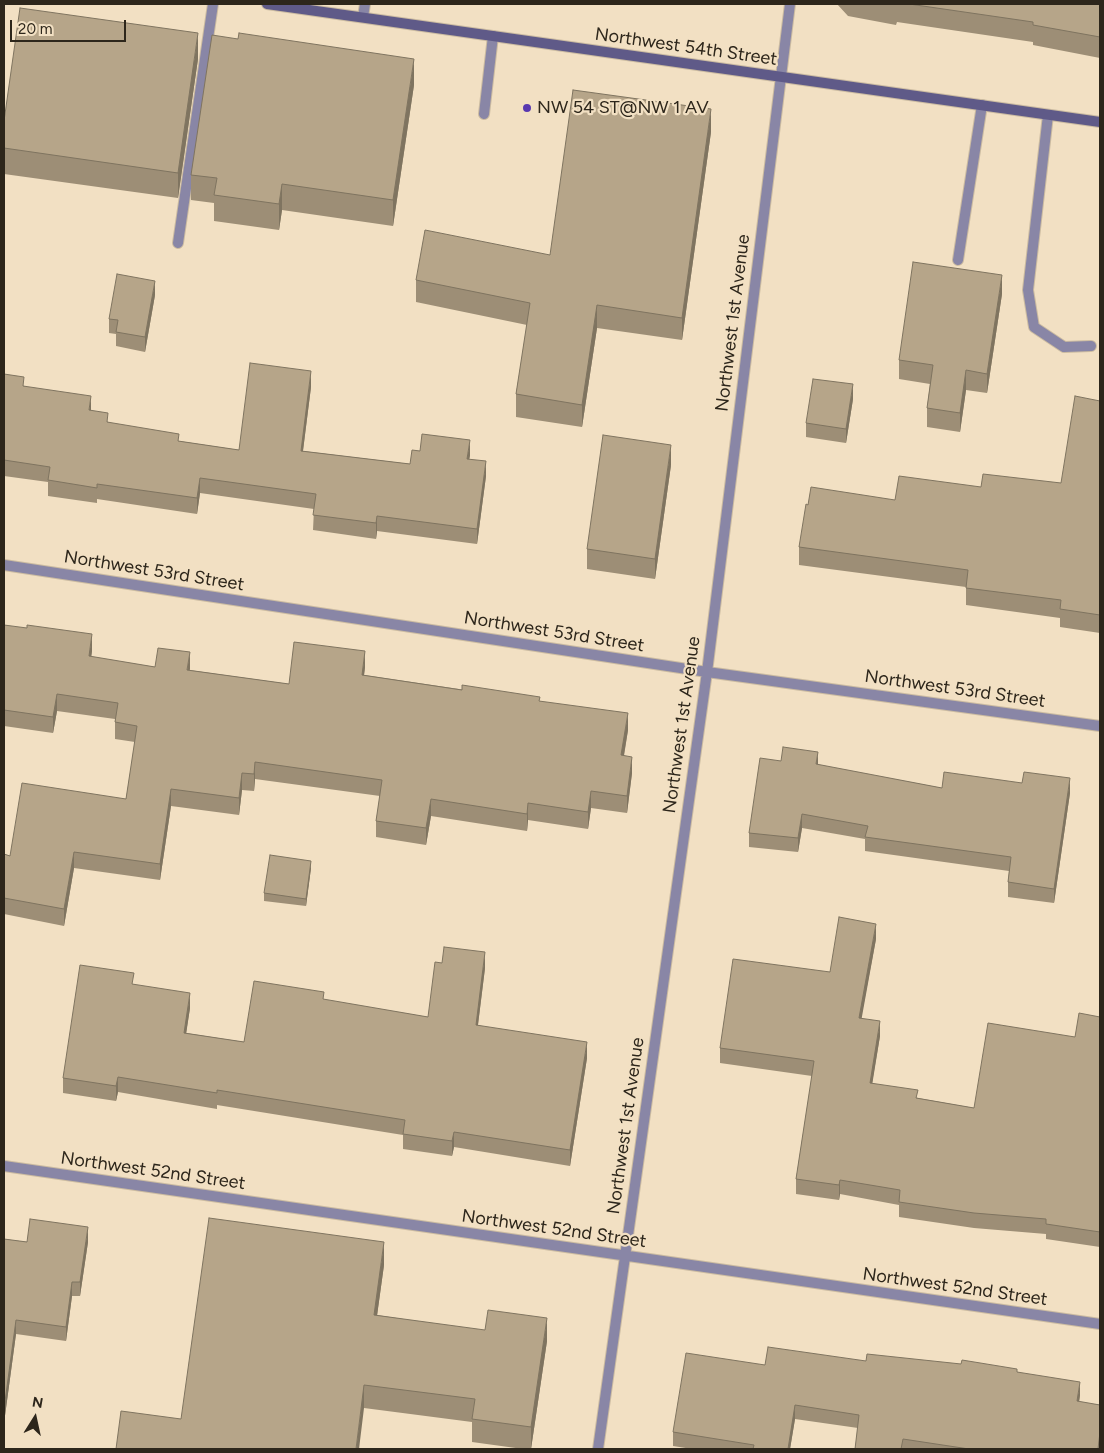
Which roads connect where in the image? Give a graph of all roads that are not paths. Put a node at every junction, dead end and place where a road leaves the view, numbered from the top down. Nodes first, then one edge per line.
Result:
1 (213, 4) edge
2 (266, 4) edge
3 (365, 4) edge
4 (790, 4) edge
5 (363, 17) junction
6 (493, 36) junction
7 (780, 77) junction
8 (982, 105) junction
9 (484, 114) dead end
10 (1048, 115) junction
11 (1100, 122) edge
12 (178, 243) dead end
13 (958, 260) dead end
14 (1091, 346) dead end
15 (4, 565) edge
16 (707, 672) junction
17 (1100, 726) edge
18 (4, 1166) edge
19 (624, 1256) junction
20 (1100, 1324) edge
21 (598, 1449) edge

1 - 12 street
2 - 5 main road, Northwest 54th Street
3 - 5 street
4 - 7 street, Northwest 1st Avenue
5 - 6 main road, Northwest 54th Street
6 - 7 main road, Northwest 54th Street
6 - 9 street
7 - 8 main road, Northwest 54th Street
7 - 16 street, Northwest 1st Avenue
8 - 10 main road, Northwest 54th Street
8 - 13 street
10 - 11 main road, Northwest 54th Street
10 - 14 street
15 - 16 street, Northwest 53rd Street
16 - 17 street, Northwest 53rd Street
16 - 19 street, Northwest 1st Avenue
18 - 19 street, Northwest 52nd Street
19 - 20 street, Northwest 52nd Street
19 - 21 street, Northwest 1st Avenue

